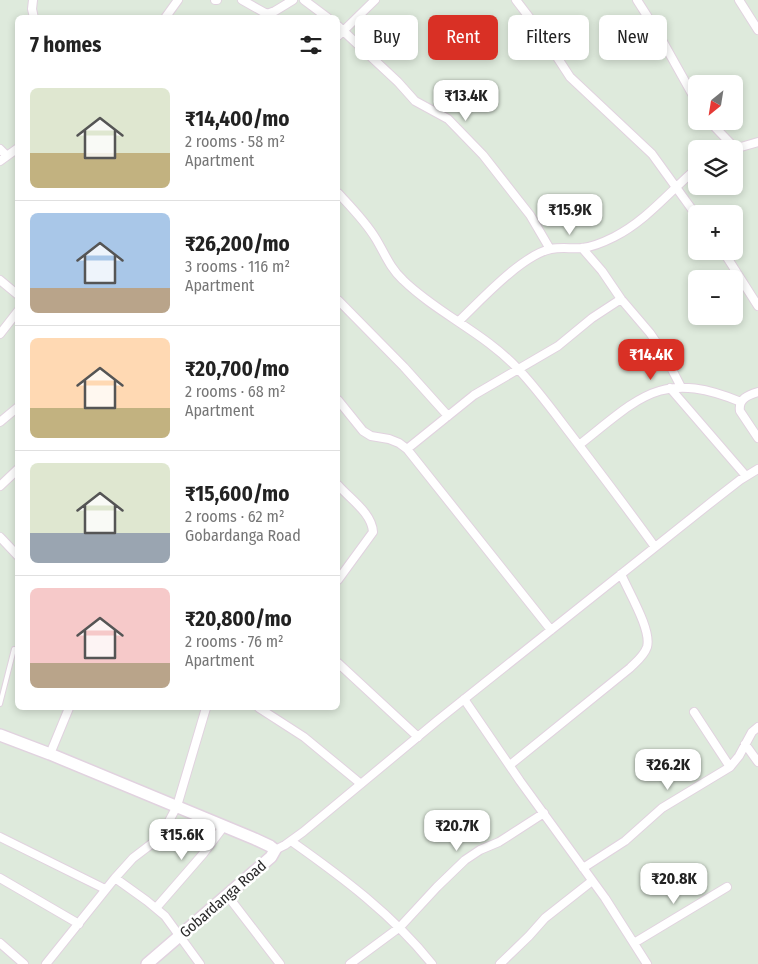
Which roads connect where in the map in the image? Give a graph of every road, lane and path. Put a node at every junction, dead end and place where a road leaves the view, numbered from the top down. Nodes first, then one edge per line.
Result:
1 (34, 0) edge
2 (178, 0) edge
3 (242, 0) edge
4 (293, 0) edge
5 (304, 0) edge
6 (376, 0) edge
7 (516, 0) edge
8 (637, 0) edge
9 (739, 0) edge
10 (33, 15) edge
11 (167, 15) edge
12 (324, 15) edge
13 (340, 30) edge
14 (758, 30) edge
15 (340, 32) edge
16 (688, 87) edge
17 (717, 130) edge
18 (727, 140) edge
19 (757, 143) edge
20 (743, 147) edge
21 (0, 148) edge
22 (15, 150) edge
23 (3, 158) edge
24 (688, 177) edge
25 (676, 188) junction
26 (340, 195) edge
27 (689, 205) edge
28 (582, 248) junction
29 (550, 249) junction
30 (729, 260) edge
31 (0, 280) edge
32 (15, 292) edge
33 (621, 299) junction
34 (340, 302) edge
35 (758, 306) edge
36 (15, 315) edge
37 (460, 321) junction
38 (0, 333) edge
39 (519, 369) junction
40 (681, 387) junction
41 (670, 388) junction
42 (758, 392) edge
43 (340, 402) edge
44 (740, 402) junction
45 (15, 410) edge
46 (448, 416) junction
47 (0, 422) edge
48 (758, 438) edge
49 (579, 445) junction
50 (407, 449) junction
51 (758, 469) edge
52 (15, 471) edge
53 (746, 476) junction
54 (0, 486) edge
55 (340, 487) edge
56 (0, 537) edge
57 (655, 547) junction
58 (15, 555) edge
59 (621, 574) junction
60 (340, 577) edge
61 (551, 630) junction
62 (14, 649) dead end
63 (340, 666) edge
64 (464, 699) junction
65 (0, 704) edge
66 (68, 710) edge
67 (205, 710) edge
68 (262, 710) edge
69 (694, 712) dead end
70 (758, 727) edge
71 (0, 735) edge
72 (418, 737) junction
73 (745, 744) junction
74 (50, 754) junction
75 (758, 762) edge
76 (510, 765) junction
77 (730, 767) junction
78 (361, 784) junction
79 (176, 806) junction
80 (544, 813) junction
81 (224, 826) junction
82 (0, 837) edge
83 (292, 841) junction
84 (275, 850) junction
85 (583, 868) junction
86 (0, 878) edge
87 (115, 878) junction
88 (592, 880) junction
89 (727, 886) dead end
90 (105, 889) junction
91 (227, 895) junction
92 (156, 908) junction
93 (79, 924) junction
94 (400, 927) junction
95 (179, 937) junction
96 (0, 943) edge
97 (634, 943) junction
98 (24, 964) edge
99 (46, 964) edge
100 (147, 964) edge
101 (200, 964) edge
102 (280, 964) edge
103 (350, 964) edge
104 (432, 964) edge
105 (500, 964) edge
106 (647, 964) edge

1 - 10 street
2 - 11 street
3 - 4 street
5 - 12 street
6 - 13 street
7 - 25 street
8 - 16 street
9 - 14 street
15 - 29 street
17 - 18 street
19 - 20 street
21 - 23 street
22 - 23 street
24 - 25 street
25 - 27 street
25 - 28 street
26 - 37 street
28 - 29 street
28 - 33 street
29 - 37 street
30 - 35 street
31 - 32 street
33 - 39 street
33 - 40 street
34 - 46 street
36 - 38 street
37 - 39 street
39 - 46 street
39 - 49 street
40 - 41 street
40 - 44 street
41 - 49 street
41 - 53 street
42 - 44 street
43 - 50 street
44 - 48 street
45 - 47 street
46 - 50 street
49 - 57 street
50 - 61 street
51 - 53 street
52 - 54 street
53 - 57 street
55 - 60 street
56 - 58 street
57 - 59 street
59 - 61 street
59 - 76 street
61 - 64 street
62 - 65 lane
63 - 72 street
64 - 72 street
64 - 76 street
66 - 74 street
67 - 79 street
68 - 78 street
69 - 77 street
70 - 73 street
71 - 74 main road, Gobardanga Road
72 - 78 street
73 - 75 street
73 - 77 street
74 - 79 main road, Gobardanga Road
76 - 80 street
77 - 85 street
78 - 83 street
79 - 81 main road, Gobardanga Road
79 - 87 street
80 - 85 street
80 - 94 street
81 - 84 main road, Gobardanga Road
81 - 92 street
82 - 90 street
83 - 84 street
83 - 94 street
84 - 91 main road, Gobardanga Road
85 - 88 street
86 - 93 street
87 - 90 street
87 - 92 street
88 - 97 street
88 - 105 street
89 - 97 street
90 - 93 street
91 - 95 main road, Gobardanga Road
91 - 102 street
92 - 95 street
93 - 99 street
94 - 103 street
94 - 104 street
95 - 100 main road, Gobardanga Road
95 - 101 street
96 - 98 street
97 - 106 street

